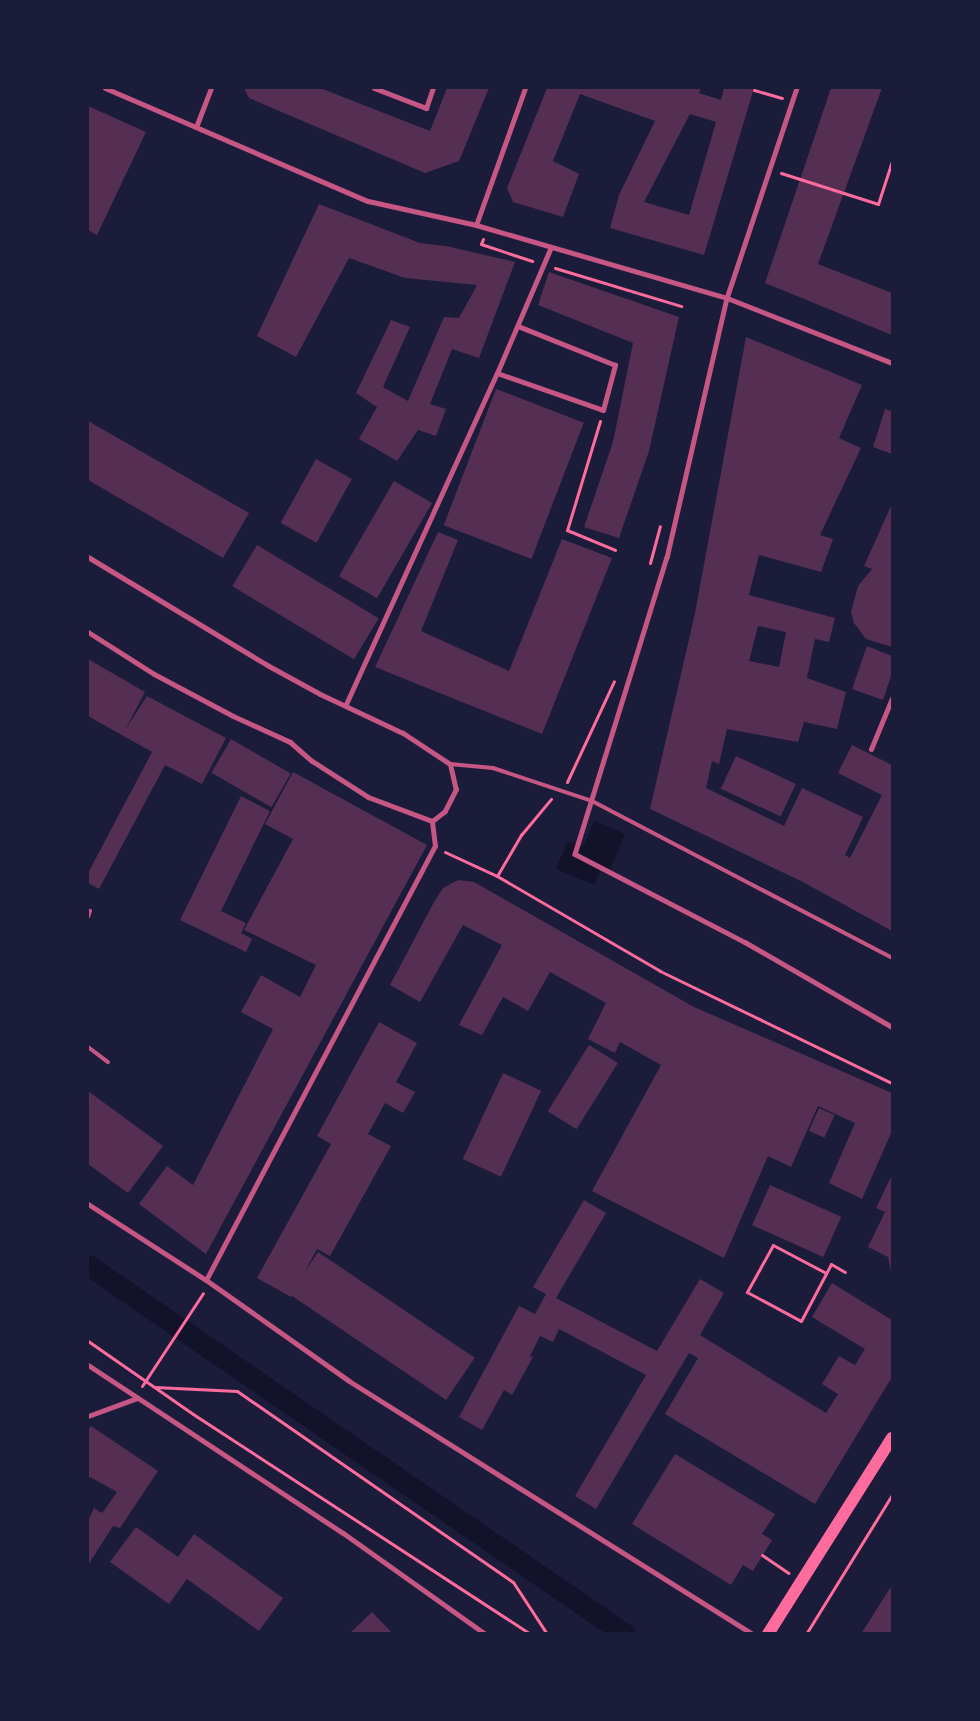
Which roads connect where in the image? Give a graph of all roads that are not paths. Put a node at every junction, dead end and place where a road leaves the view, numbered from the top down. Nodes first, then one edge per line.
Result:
1 (104, 88) edge
2 (211, 88) edge
3 (374, 88) edge
4 (433, 88) edge
5 (525, 88) edge
6 (797, 88) edge
7 (196, 127) junction
8 (476, 225) junction
9 (551, 247) junction
10 (727, 298) junction
11 (518, 326) junction
12 (892, 363) edge
13 (498, 374) junction
14 (88, 557) edge
15 (88, 632) edge
16 (892, 698) edge
17 (346, 704) junction
18 (871, 749) dead end
19 (450, 764) junction
20 (592, 802) junction
21 (432, 821) junction
22 (88, 910) edge
23 (88, 917) edge
24 (892, 958) edge
25 (892, 1027) edge
26 (88, 1047) edge
27 (108, 1062) dead end
28 (88, 1204) edge
29 (206, 1280) junction
30 (88, 1365) edge
31 (137, 1398) junction
32 (88, 1416) edge
33 (892, 1438) edge
34 (485, 1634) edge
35 (752, 1634) edge
36 (768, 1634) edge

1 - 7 street
2 - 7 street
3 - 4 street
5 - 8 street
6 - 10 street
7 - 8 street
8 - 9 street
9 - 10 street
9 - 11 street
10 - 12 street
10 - 20 street
11 - 13 street
11 - 13 street
13 - 17 street
14 - 17 street
15 - 21 street
16 - 18 street
17 - 19 street
19 - 20 lane
19 - 21 street
20 - 24 lane
20 - 25 street
21 - 29 street
22 - 23 lane
26 - 27 lane
28 - 29 street
29 - 35 street
30 - 31 street
31 - 32 street
31 - 34 street
33 - 36 main road

